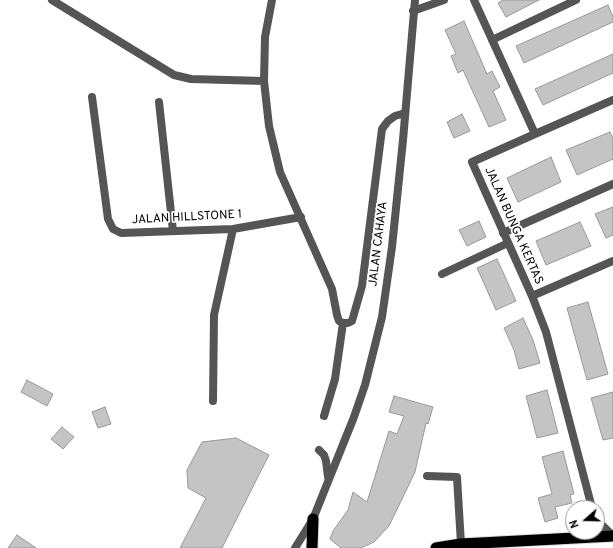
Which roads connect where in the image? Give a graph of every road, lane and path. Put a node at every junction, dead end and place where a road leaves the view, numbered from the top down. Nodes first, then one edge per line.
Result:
1 (52, 0) edge
2 (272, 0) edge
3 (415, 0) edge
4 (444, 0) edge
5 (474, 0) edge
6 (576, 0) edge
7 (413, 11) junction
8 (492, 40) junction
9 (264, 81) junction
10 (92, 97) dead end
11 (613, 100) edge
12 (159, 102) dead end
13 (405, 113) junction
14 (535, 134) junction
15 (613, 184) edge
16 (301, 217) junction
17 (233, 229) junction
18 (173, 230) junction
19 (503, 233) junction
20 (508, 243) junction
21 (613, 261) edge
22 (442, 274) dead end
23 (532, 296) junction
24 (343, 323) junction
25 (213, 401) dead end
26 (324, 416) dead end
27 (320, 450) dead end
28 (427, 476) dead end
29 (328, 482) junction
30 (590, 500) edge
31 (313, 519) junction
32 (605, 528) edge
33 (613, 536) edge
34 (565, 537) edge
35 (461, 544) junction
36 (295, 548) edge
37 (312, 548) edge
38 (436, 548) edge

1 - 9 street
2 - 9 street
3 - 7 street, JALAN CAHAYA
4 - 7 street
5 - 8 street
6 - 8 street
7 - 13 street, JALAN CAHAYA
8 - 14 street
9 - 16 street
10 - 18 street, JALAN HILLSTONE 1
11 - 14 street
12 - 18 street
13 - 24 street
13 - 29 street, JALAN CAHAYA
14 - 19 street, JALAN BUNGA KERTAS
15 - 19 street
16 - 17 street, JALAN HILLSTONE 1
16 - 24 street
17 - 18 street, JALAN HILLSTONE 1
17 - 25 street
19 - 20 street, JALAN BUNGA KERTAS
20 - 22 street
20 - 23 street, JALAN BUNGA KERTAS
21 - 23 street
23 - 30 street, JALAN BUNGA KERTAS
24 - 26 street
27 - 29 street
28 - 35 street
29 - 31 street, JALAN CAHAYA
31 - 36 street, JALAN CAHAYA
31 - 37 highway
32 - 33 street
34 - 35 highway
35 - 38 highway

